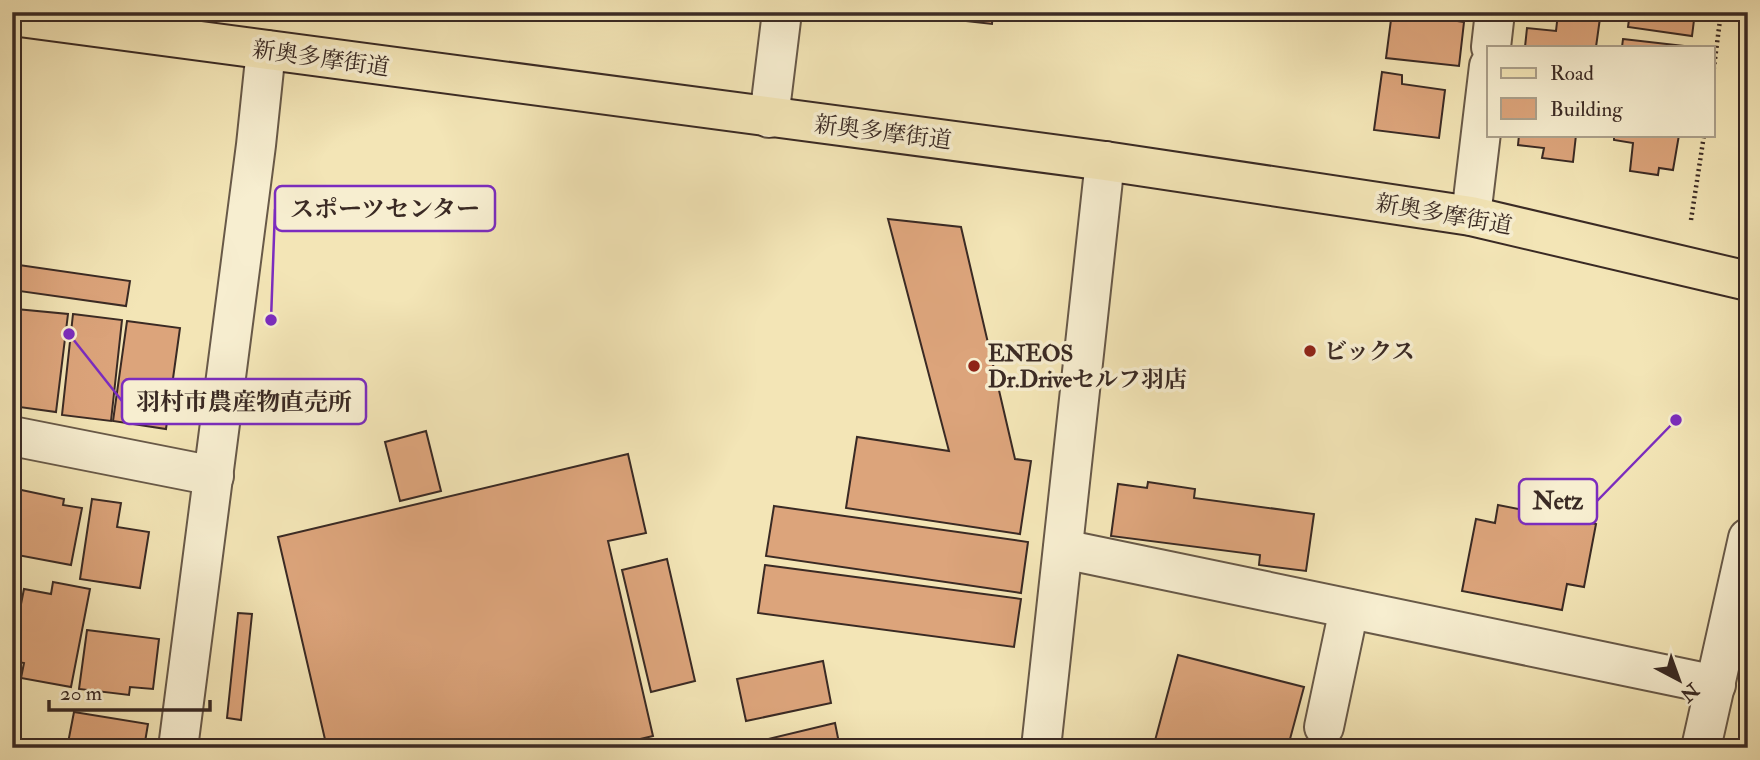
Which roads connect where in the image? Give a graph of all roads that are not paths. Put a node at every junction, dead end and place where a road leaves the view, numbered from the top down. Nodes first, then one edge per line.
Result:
1 (782, 12) edge
2 (1495, 12) edge
3 (12, 16) edge
4 (1491, 46) edge
5 (266, 50) junction
6 (1487, 83) edge
7 (769, 118) junction
8 (1105, 161) junction
9 (1471, 216) junction
10 (1748, 281) edge
11 (12, 436) edge
12 (214, 476) junction
13 (1748, 538) edge
14 (1063, 550) junction
15 (1349, 609) junction
16 (1716, 685) junction
17 (1324, 727) dead end
18 (178, 748) edge
19 (1041, 748) edge
20 (1702, 748) edge

1 - 7 street
2 - 4 street
3 - 5 main road, 新奥多摩街道
5 - 7 main road, 新奥多摩街道
5 - 12 street
6 - 9 street
7 - 8 main road, 新奥多摩街道
8 - 9 main road, 新奥多摩街道
8 - 14 street
9 - 10 main road, 新奥多摩街道
11 - 12 street
12 - 18 street
13 - 16 street
14 - 15 street
14 - 19 street
15 - 16 street
15 - 17 street
16 - 20 street

